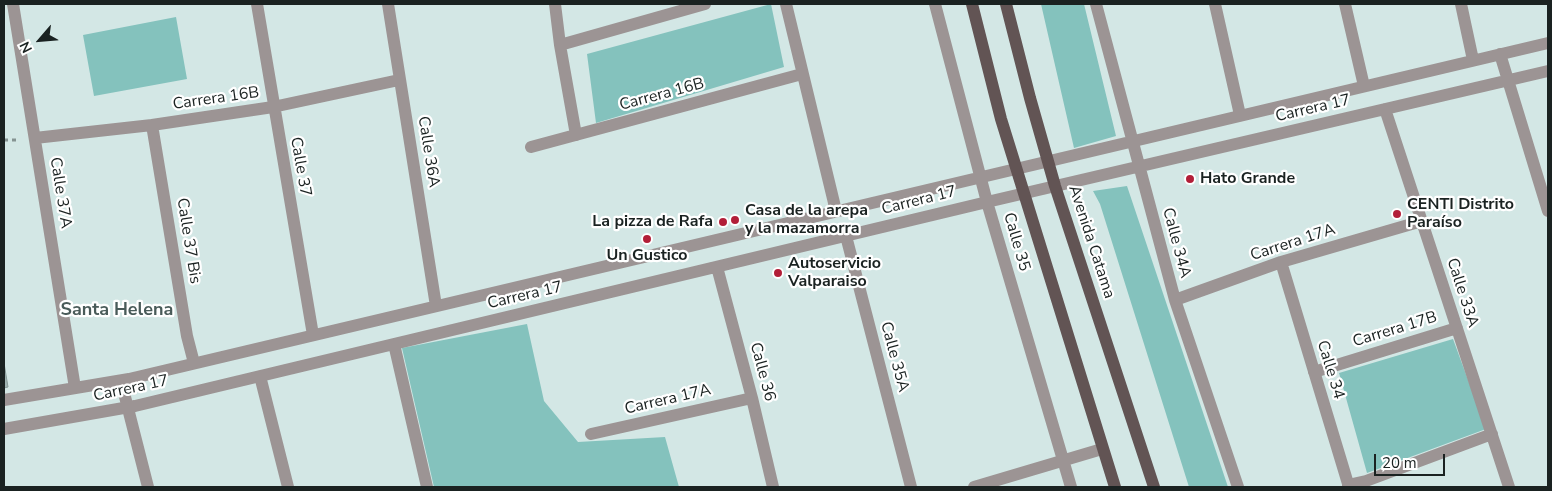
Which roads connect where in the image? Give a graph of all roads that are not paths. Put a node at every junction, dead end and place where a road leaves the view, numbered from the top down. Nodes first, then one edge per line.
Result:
1 (13, 4) edge
2 (257, 4) edge
3 (388, 4) edge
4 (555, 4) edge
5 (706, 4) edge
6 (786, 4) edge
7 (935, 4) edge
8 (972, 4) edge
9 (1006, 4) edge
10 (1096, 4) edge
11 (1214, 4) edge
12 (1345, 4) edge
13 (1461, 4) edge
14 (1548, 42) edge
15 (560, 45) junction
16 (1500, 54) junction
17 (1473, 60) junction
18 (1548, 70) edge
19 (802, 74) junction
20 (399, 80) junction
21 (1509, 80) junction
22 (1364, 86) junction
23 (273, 107) junction
24 (1385, 109) junction
25 (1240, 115) junction
26 (152, 124) junction
27 (576, 135) junction
28 (35, 138) junction
29 (1132, 141) junction
30 (531, 147) dead end
31 (1048, 161) junction
32 (1138, 167) junction
33 (1016, 168) junction
34 (980, 176) junction
35 (1055, 186) junction
36 (1024, 193) junction
37 (987, 202) junction
38 (1548, 207) edge
39 (836, 211) junction
40 (1422, 221) junction
41 (846, 236) junction
42 (1281, 262) junction
43 (717, 266) junction
44 (1175, 300) junction
45 (436, 306) junction
46 (1457, 328) junction
47 (313, 335) junction
48 (394, 344) junction
49 (194, 363) junction
50 (1314, 372) junction
51 (260, 376) junction
52 (120, 381) junction
53 (75, 388) junction
54 (752, 398) junction
55 (4, 400) edge
56 (127, 408) junction
57 (4, 429) edge
58 (591, 434) dead end
59 (1492, 434) junction
60 (1102, 450) junction
61 (1063, 462) junction
62 (1348, 486) edge
63 (148, 487) edge
64 (288, 487) edge
65 (427, 487) edge
66 (773, 487) edge
67 (911, 487) edge
68 (974, 487) edge
69 (1071, 487) edge
70 (1115, 487) edge
71 (1154, 487) edge
72 (1238, 487) edge
73 (1509, 487) edge

1 - 28 street, Calle 37A
2 - 23 street, Calle 37
3 - 20 street, Calle 36A
4 - 15 street
5 - 15 street
6 - 19 street
7 - 34 street, Calle 35
8 - 33 main road
9 - 31 main road, Avenida Catama
10 - 29 street, Calle 34A
11 - 25 street
12 - 22 street
13 - 17 street
14 - 16 street, Carrera 17
15 - 27 street
16 - 17 street, Carrera 17
16 - 21 street
17 - 22 street, Carrera 17
18 - 21 street, Carrera 17
19 - 27 street, Carrera 16B
19 - 39 street
20 - 23 street, Carrera 16B
20 - 45 street, Calle 36A
21 - 24 street, Carrera 17
21 - 38 street
22 - 25 street, Carrera 17
23 - 26 street, Carrera 16B
23 - 47 street, Calle 37
24 - 32 street, Carrera 17
24 - 40 street, Calle 33A
25 - 29 street, Carrera 17
26 - 28 street, Carrera 16B
26 - 49 street, Calle 37 Bis
27 - 30 street, Carrera 16B
28 - 53 street, Calle 37A
29 - 31 street, Carrera 17
29 - 32 street, Calle 34A
31 - 33 street, Carrera 17
31 - 35 main road, Avenida Catama
32 - 35 street, Carrera 17
32 - 44 street, Calle 34A
33 - 34 street, Carrera 17
33 - 36 main road
34 - 37 street, Calle 35
34 - 39 street, Carrera 17
35 - 36 street, Carrera 17
35 - 71 main road, Avenida Catama
36 - 37 street, Carrera 17
36 - 60 main road
37 - 41 street, Carrera 17
37 - 61 street, Calle 35
39 - 45 street, Carrera 17
40 - 42 street, Carrera 17A
40 - 46 street, Calle 33A
41 - 43 street, Carrera 17
41 - 67 street, Calle 35A
42 - 44 street, Carrera 17A
42 - 50 street, Calle 34
43 - 48 street, Carrera 17
43 - 54 street, Calle 36
44 - 72 street, Calle 34A
45 - 47 street, Carrera 17
46 - 50 street, Carrera 17B
46 - 59 street, Calle 33A
47 - 49 street, Carrera 17
48 - 51 street, Carrera 17
48 - 65 street
49 - 52 street, Carrera 17
50 - 62 street, Calle 34
51 - 56 street, Carrera 17
51 - 64 street
52 - 53 street, Carrera 17
52 - 56 street
53 - 55 street, Carrera 17
54 - 58 street, Carrera 17A
54 - 66 street, Calle 36
56 - 57 street, Carrera 17
56 - 63 street
59 - 62 street
59 - 73 street, Calle 33A
60 - 61 street
60 - 70 main road
61 - 68 street
61 - 69 street, Calle 35

